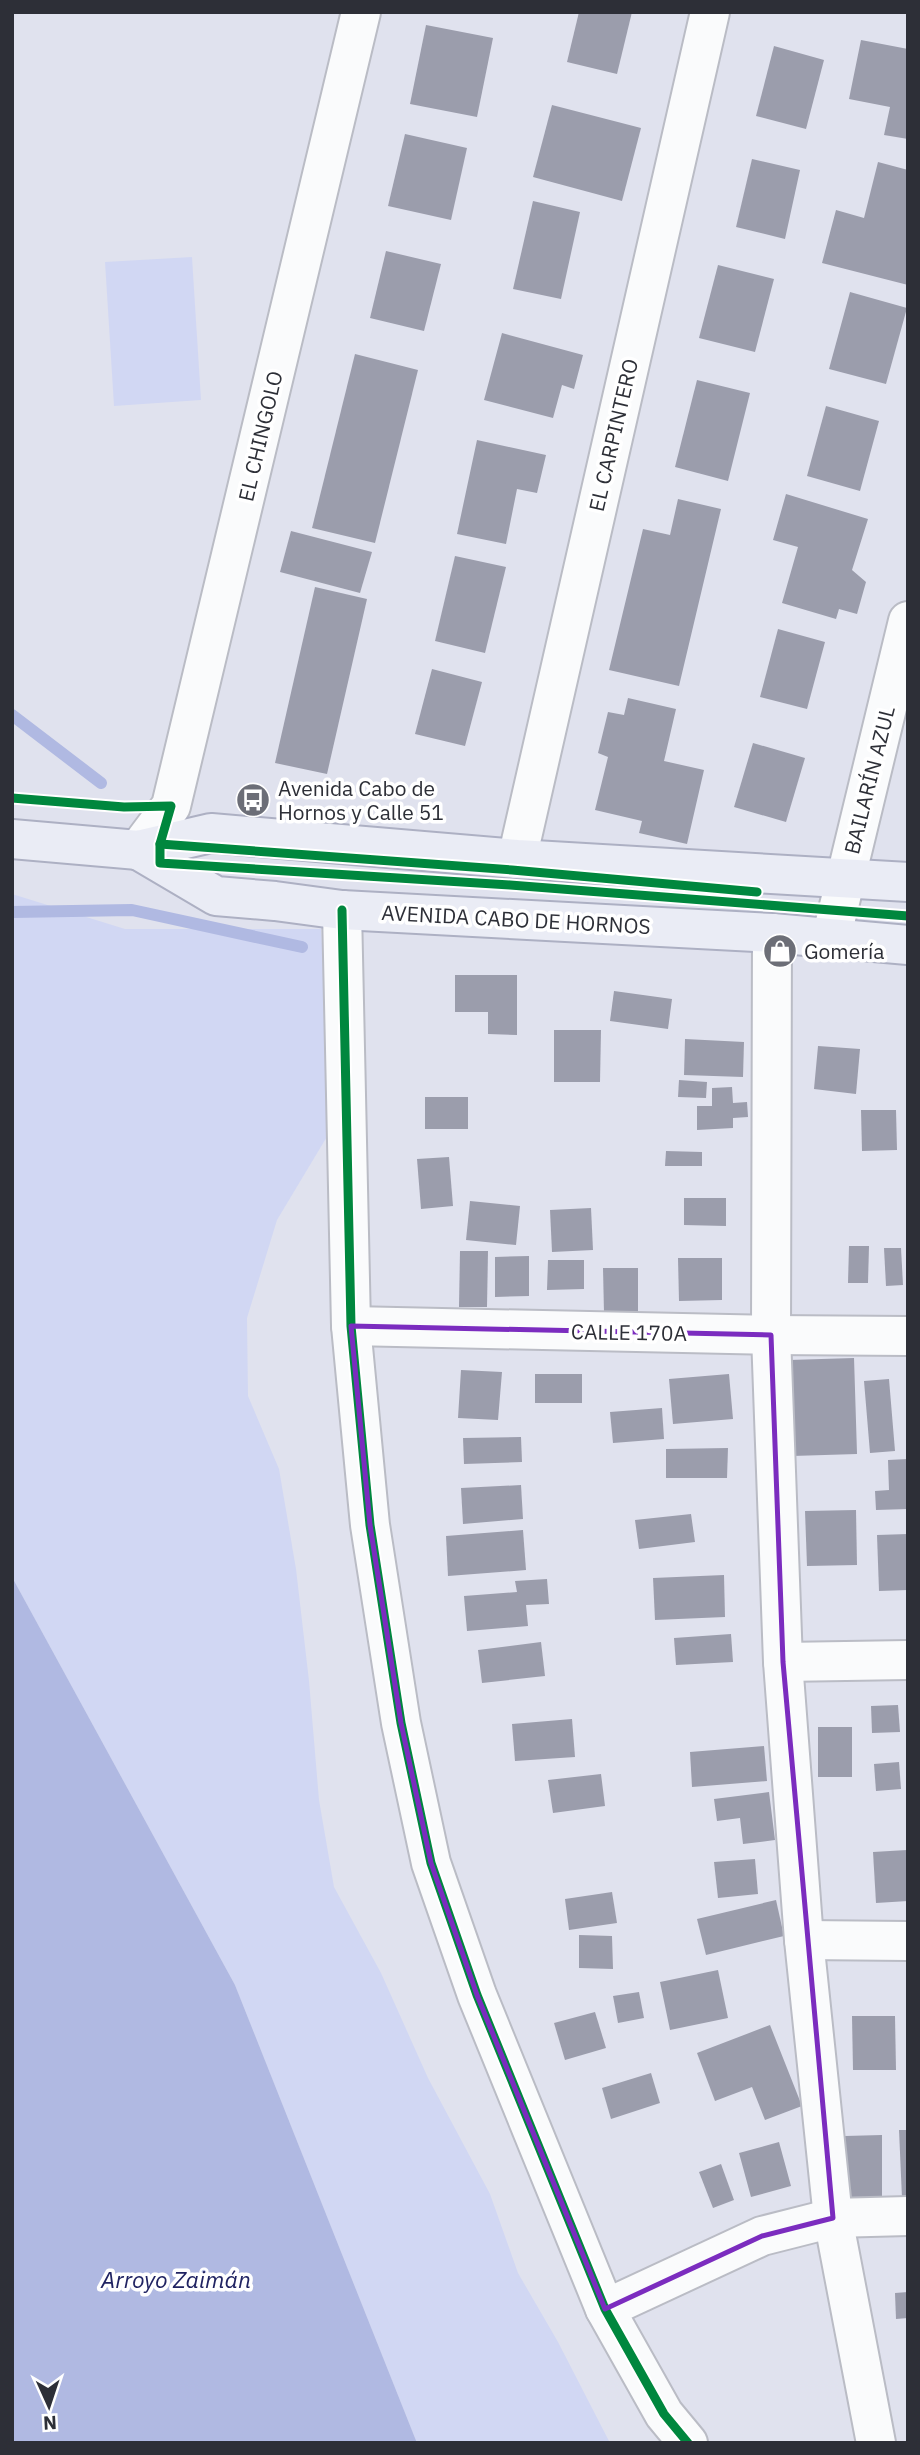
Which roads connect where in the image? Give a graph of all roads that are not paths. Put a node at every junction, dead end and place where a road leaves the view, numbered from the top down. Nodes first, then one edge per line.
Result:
1 (361, 12) edge
2 (710, 12) edge
3 (908, 621) edge
4 (12, 839) edge
5 (138, 850) junction
6 (517, 859) junction
7 (846, 878) junction
8 (908, 882) edge
9 (342, 910) junction
10 (772, 933) junction
11 (831, 939) junction
12 (908, 945) edge
13 (351, 1326) junction
14 (771, 1335) junction
15 (908, 1336) edge
16 (908, 1660) edge
17 (783, 1662) junction
18 (804, 1940) junction
19 (908, 1941) edge
20 (908, 2216) edge
21 (833, 2218) junction
22 (606, 2309) junction
23 (688, 2443) edge
24 (876, 2443) edge

1 - 5 street, EL CHINGOLO
2 - 6 street, EL CARPINTERO
3 - 7 street, BAILARÍN AZUL
4 - 5 main road, AVENIDA CABO DE HORNOS
5 - 6 main road, AVENIDA CABO DE HORNOS
5 - 9 main road, AVENIDA CABO DE HORNOS
6 - 7 main road, AVENIDA CABO DE HORNOS
7 - 8 main road, AVENIDA CABO DE HORNOS
7 - 11 street, BAILARÍN AZUL
9 - 10 main road, AVENIDA CABO DE HORNOS
9 - 13 street
10 - 11 main road, AVENIDA CABO DE HORNOS
10 - 14 street
11 - 12 main road, AVENIDA CABO DE HORNOS
13 - 14 street, CALLE 170A
13 - 22 street
14 - 15 street, CALLE 170A
14 - 17 street
16 - 17 street
17 - 18 street
18 - 19 street
18 - 21 street
20 - 21 street
21 - 22 street
21 - 24 street
22 - 23 street

